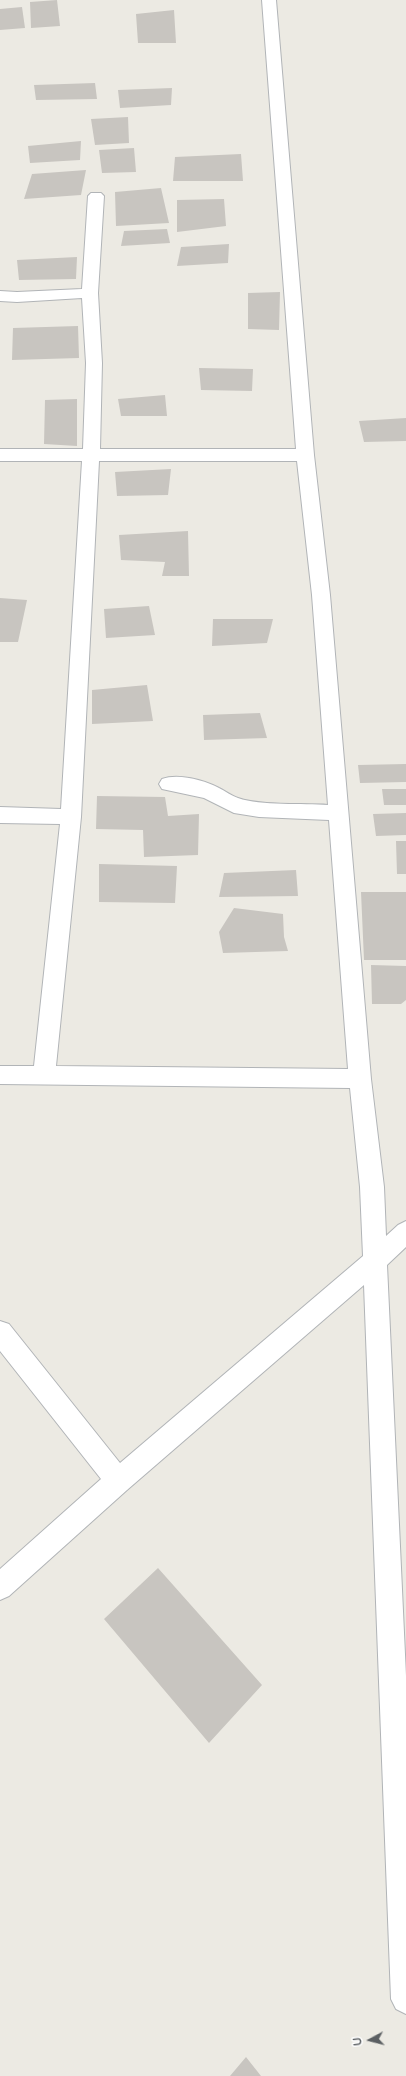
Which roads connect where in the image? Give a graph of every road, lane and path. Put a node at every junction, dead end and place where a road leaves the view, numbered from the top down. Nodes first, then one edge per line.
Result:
1 (269, 0) edge
2 (96, 196) dead end
3 (90, 293) junction
4 (0, 296) edge
5 (0, 455) edge
6 (91, 455) junction
7 (305, 455) junction
8 (168, 784) dead end
9 (338, 813) junction
10 (0, 815) edge
11 (71, 817) junction
12 (44, 1074) junction
13 (0, 1075) edge
14 (360, 1079) junction
15 (406, 1232) edge
16 (376, 1260) junction
17 (0, 1332) edge
18 (118, 1481) junction
19 (0, 1587) edge
20 (406, 1999) edge

1 - 7 street
2 - 3 street
3 - 4 street
3 - 6 street
5 - 6 street
6 - 7 street
6 - 11 street
7 - 9 street
8 - 9 street
9 - 14 street
10 - 11 street
11 - 12 street
12 - 13 street
12 - 14 street
14 - 16 street
15 - 16 street
16 - 18 street
16 - 20 street
17 - 18 street
18 - 19 street

